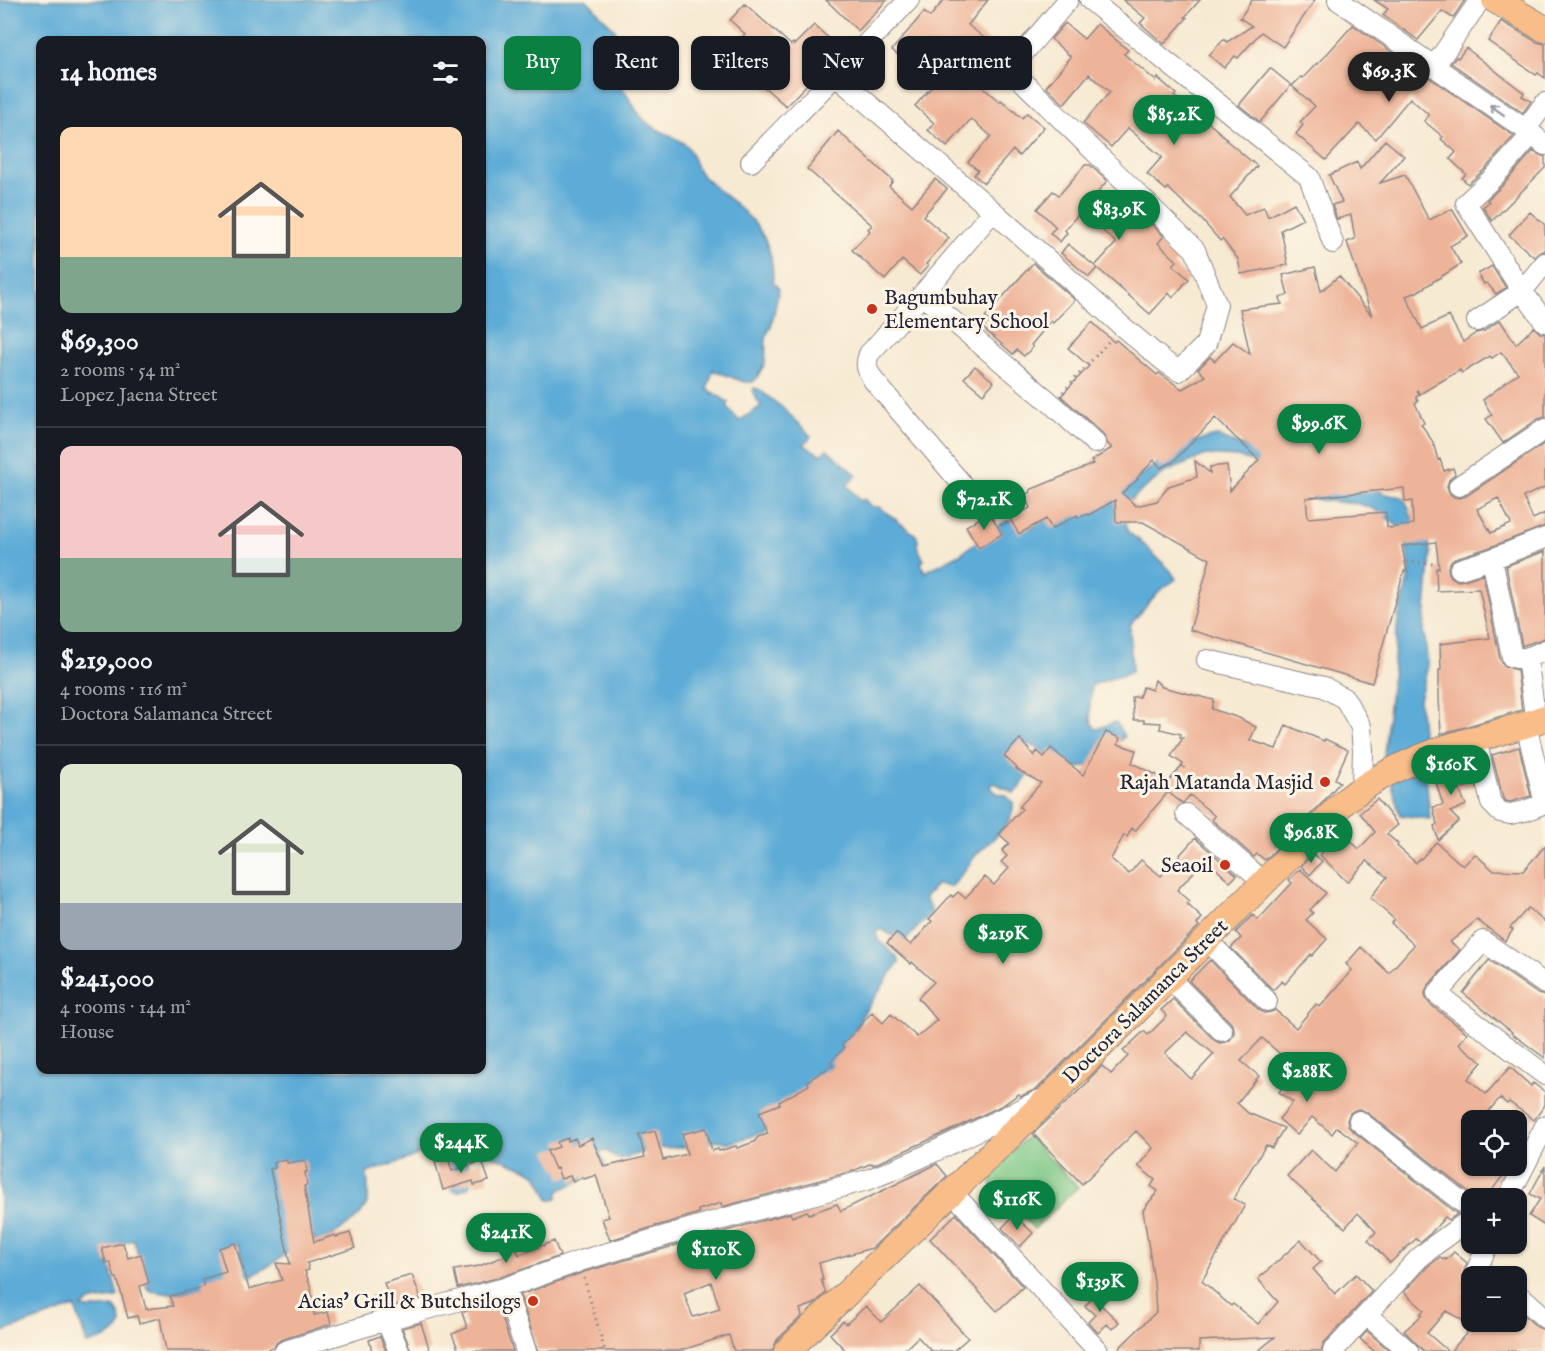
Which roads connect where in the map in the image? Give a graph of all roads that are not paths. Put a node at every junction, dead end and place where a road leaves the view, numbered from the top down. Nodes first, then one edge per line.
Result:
1 (909, 0) edge
2 (1068, 0) edge
3 (1090, 0) edge
4 (1338, 0) edge
5 (1480, 0) edge
6 (1495, 0) edge
7 (1359, 6) edge
8 (1545, 29) edge
9 (874, 36) edge
10 (1434, 67) junction
11 (822, 90) edge
12 (852, 90) edge
13 (1545, 103) edge
14 (1534, 136) edge
15 (751, 162) dead end
16 (993, 212) junction
17 (1333, 243) dead end
18 (1545, 263) edge
19 (1522, 291) junction
20 (922, 295) junction
21 (1477, 321) dead end
22 (1545, 322) edge
23 (1545, 429) edge
24 (1095, 443) dead end
25 (961, 483) dead end
26 (1459, 486) dead end
27 (1545, 537) edge
28 (1492, 559) junction
29 (1460, 569) dead end
30 (1545, 650) edge
31 (1527, 658) junction
32 (1207, 660) dead end
33 (1536, 722) edge
34 (1476, 739) junction
35 (1372, 781) junction
36 (1544, 797) edge
37 (1186, 814) dead end
38 (1264, 882) junction
39 (1206, 939) junction
40 (1168, 977) junction
41 (1545, 984) edge
42 (1267, 1001) dead end
43 (1222, 1031) dead end
44 (1545, 1075) edge
45 (1052, 1095) junction
46 (1359, 1121) dead end
47 (1545, 1126) edge
48 (1511, 1188) edge
49 (952, 1192) junction
50 (1461, 1201) edge
51 (1461, 1226) edge
52 (505, 1288) junction
53 (1527, 1302) edge
54 (1367, 1315) junction
55 (1545, 1318) edge
56 (386, 1320) junction
57 (285, 1351) edge
58 (399, 1351) edge
59 (526, 1351) edge
60 (787, 1351) edge
61 (1098, 1351) edge
62 (1333, 1351) edge
63 (1408, 1351) edge

1 - 9 street
2 - 16 street
3 - 17 street
4 - 7 street
5 - 10 street
6 - 8 main road
7 - 10 street
14 -> 10 street
11 - 15 street
12 - 16 street
13 - 14 street
14 - 19 street
16 - 20 street
18 - 19 street
19 - 21 street
19 - 22 street
20 - 24 street
20 - 25 street
23 - 26 street
27 - 28 street
28 - 29 street
28 - 31 street
30 - 31 street
31 - 33 street
32 - 35 street
33 - 34 main road, Doctora Salamanca Street
33 - 36 street
34 - 35 main road, Doctora Salamanca Street
34 - 36 street
35 - 38 main road, Doctora Salamanca Street
37 - 38 street
38 - 39 main road, Doctora Salamanca Street
39 - 40 main road, Doctora Salamanca Street
39 - 42 street
40 - 43 street
40 - 45 main road, Doctora Salamanca Street
41 - 44 street
45 - 49 main road, Doctora Salamanca Street
45 - 52 street
46 - 50 street
47 - 48 street
49 - 60 main road, Doctora Salamanca Street
49 - 61 street
51 - 54 street
52 - 56 street
52 - 59 street
53 - 55 street
54 - 62 street
54 - 63 street
56 - 57 street
56 - 58 street

